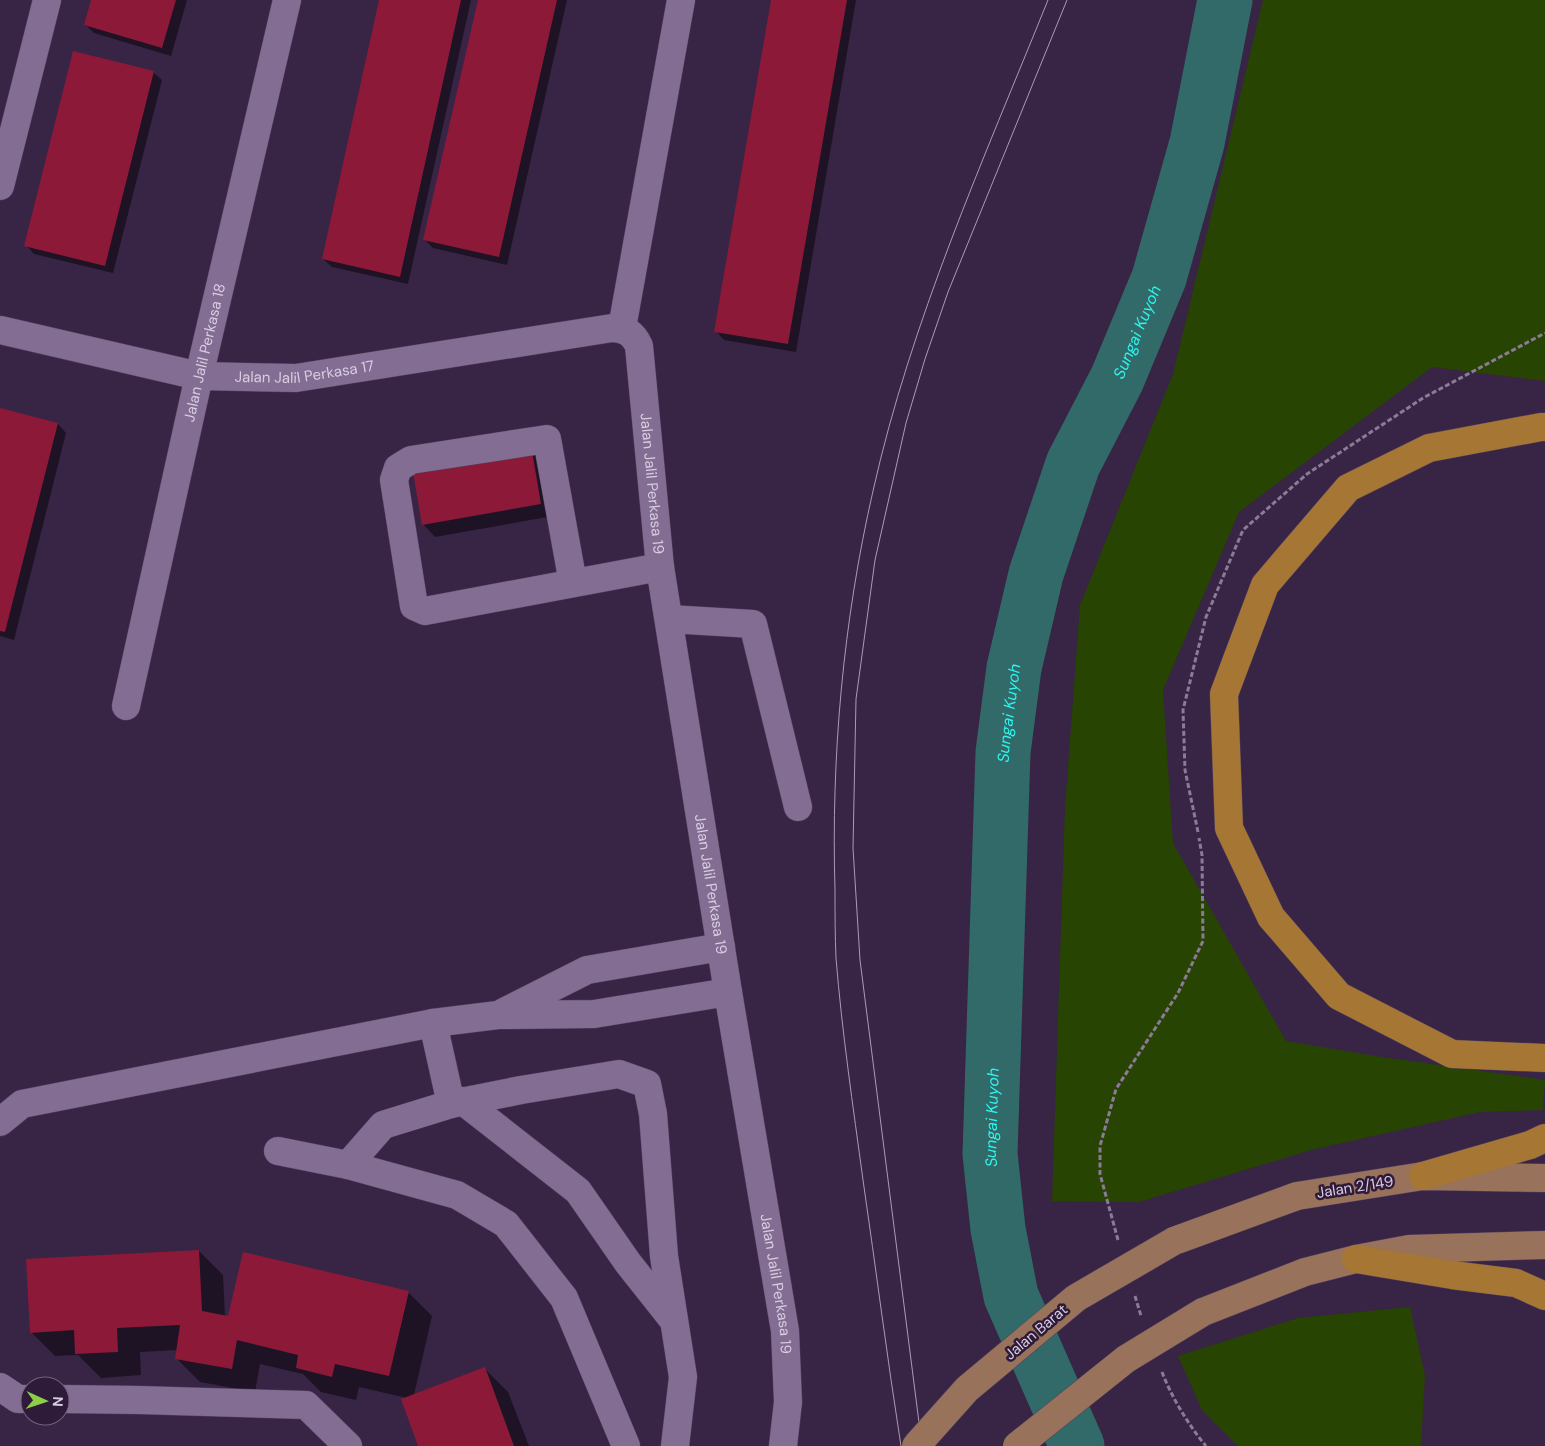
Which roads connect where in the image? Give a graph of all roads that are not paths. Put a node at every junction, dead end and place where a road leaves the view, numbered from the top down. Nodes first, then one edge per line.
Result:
1 (48, 0) edge
2 (287, 0) edge
3 (681, 0) edge
4 (0, 186) edge
5 (617, 328) junction
6 (0, 330) edge
7 (199, 376) junction
8 (1545, 427) edge
9 (660, 567) junction
10 (573, 583) junction
11 (669, 619) junction
12 (126, 706) dead end
13 (798, 807) dead end
14 (721, 947) junction
15 (728, 992) junction
16 (498, 1015) junction
17 (433, 1023) junction
18 (1545, 1058) edge
19 (457, 1102) junction
20 (0, 1122) edge
21 (1545, 1138) edge
22 (278, 1151) dead end
23 (348, 1165) junction
24 (1423, 1176) junction
25 (1545, 1178) edge
26 (1174, 1242) joint
27 (1545, 1245) edge
28 (1356, 1259) junction
29 (1545, 1296) edge
30 (675, 1323) junction
31 (0, 1387) edge
32 (20, 1399) edge
33 (70, 1399) edge
34 (348, 1446) edge
35 (626, 1446) edge
36 (675, 1446) edge
37 (783, 1446) edge
38 (916, 1446) edge
39 (1017, 1446) edge

1 - 4 street
2 - 7 street, Jalan Jalil Perkasa 18
3 - 5 street
5 - 7 street, Jalan Jalil Perkasa 17
5 - 9 street, Jalan Jalil Perkasa 19
6 - 7 street, Jalan Jalil Perkasa 17
7 - 12 street, Jalan Jalil Perkasa 18
8 - 18 highway
9 - 10 street
9 - 11 street, Jalan Jalil Perkasa 19
10 - 10 street
11 - 13 street
11 - 14 street, Jalan Jalil Perkasa 19
14 - 15 street, Jalan Jalil Perkasa 19
14 - 16 street
15 - 16 street
15 - 37 street, Jalan Jalil Perkasa 19
16 - 17 street
17 - 19 street
17 - 20 street
19 - 23 street
19 - 30 street
19 - 30 street
21 - 24 highway
22 - 23 street
23 - 35 street
24 - 25 main road, Jalan 2/149
24 - 26 main road, Jalan 2/149
26 - 38 main road, Jalan Barat, bridge
27 - 28 main road
28 - 29 highway
28 - 39 main road, bridge
30 - 36 street
31 - 32 street
33 - 34 street

